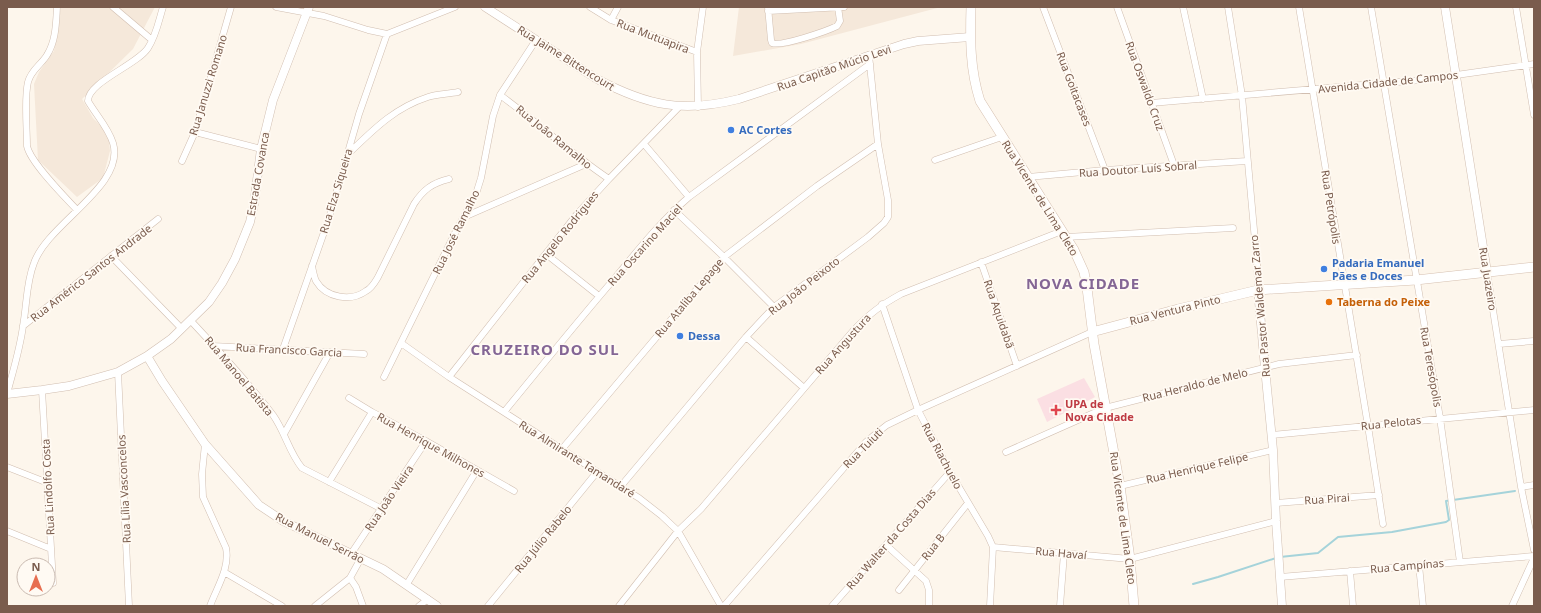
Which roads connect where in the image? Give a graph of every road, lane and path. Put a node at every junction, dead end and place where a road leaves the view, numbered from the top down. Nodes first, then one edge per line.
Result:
1 (57, 7) edge
2 (112, 7) edge
3 (163, 7) edge
4 (231, 7) edge
5 (276, 7) edge
6 (455, 7) edge
7 (485, 7) edge
8 (590, 7) edge
9 (618, 7) edge
10 (703, 7) edge
11 (838, 7) edge
12 (844, 7) edge
13 (971, 7) edge
14 (1042, 7) edge
15 (1117, 7) edge
16 (1183, 7) edge
17 (1228, 7) edge
18 (1299, 7) edge
19 (1371, 7) edge
20 (1445, 7) edge
21 (1516, 7) edge
22 (768, 9) edge
23 (309, 10) edge
24 (611, 20) junction
25 (387, 34) junction
26 (970, 37) junction
27 (152, 40) junction
28 (536, 40) junction
29 (697, 52) junction
30 (869, 55) junction
31 (870, 64) junction
32 (1534, 64) edge
33 (1526, 66) junction
34 (1456, 75) junction
35 (1383, 83) junction
36 (1312, 90) junction
37 (458, 92) dead end
38 (500, 95) junction
39 (1242, 96) junction
40 (1203, 99) junction
41 (1151, 103) junction
42 (680, 106) junction
43 (698, 107) junction
44 (1534, 115) edge
45 (195, 132) junction
46 (1002, 137) junction
47 (644, 144) junction
48 (878, 144) junction
49 (261, 149) junction
50 (347, 155) junction
51 (935, 160) dead end
52 (182, 161) dead end
53 (1247, 161) junction
54 (586, 164) junction
55 (1174, 166) junction
56 (1105, 170) junction
57 (1028, 177) junction
58 (449, 179) dead end
59 (609, 179) junction
60 (689, 197) junction
61 (77, 210) junction
62 (674, 210) junction
63 (464, 217) junction
64 (158, 219) dead end
65 (1234, 228) dead end
66 (1064, 234) junction
67 (546, 254) junction
68 (111, 256) junction
69 (724, 257) junction
70 (981, 262) junction
71 (312, 266) junction
72 (1534, 267) edge
73 (1487, 272) junction
74 (1416, 280) junction
75 (1344, 286) junction
76 (1258, 290) junction
77 (599, 296) junction
78 (882, 304) junction
79 (774, 308) junction
80 (191, 321) junction
81 (23, 326) junction
82 (182, 329) junction
83 (1092, 332) junction
84 (746, 337) junction
85 (1534, 341) edge
86 (401, 343) junction
87 (1499, 344) junction
88 (213, 346) junction
89 (283, 349) junction
90 (330, 352) junction
91 (364, 354) dead end
92 (1356, 355) junction
93 (147, 356) junction
94 (1017, 366) junction
95 (1265, 368) junction
96 (118, 372) junction
97 (449, 376) junction
98 (384, 377) dead end
99 (804, 388) junction
100 (42, 390) junction
101 (7, 394) edge
102 (349, 398) dead end
103 (1105, 408) junction
104 (918, 410) junction
105 (1534, 410) edge
106 (372, 412) junction
107 (504, 412) junction
108 (1509, 412) junction
109 (1440, 418) junction
110 (1368, 426) junction
111 (284, 434) junction
112 (1272, 435) junction
113 (426, 441) junction
114 (205, 444) junction
115 (562, 449) junction
116 (1273, 450) junction
117 (1006, 452) dead end
118 (7, 467) edge
119 (478, 470) junction
120 (597, 472) junction
121 (950, 472) junction
122 (48, 482) junction
123 (329, 482) junction
124 (1534, 485) edge
125 (621, 486) junction
126 (1120, 486) junction
127 (1521, 487) junction
128 (514, 491) dead end
129 (1379, 495) junction
130 (968, 503) junction
131 (1276, 503) junction
132 (382, 509) junction
133 (1276, 521) junction
134 (1383, 524) dead end
135 (7, 531) edge
136 (678, 531) junction
137 (886, 545) junction
138 (993, 547) junction
139 (51, 549) junction
140 (1534, 550) edge
141 (1064, 553) junction
142 (351, 554) junction
143 (51, 557) edge
144 (1534, 557) edge
145 (361, 558) junction
146 (1130, 559) junction
147 (1460, 562) junction
148 (1419, 565) junction
149 (915, 571) junction
150 (1350, 571) junction
151 (224, 572) junction
152 (1280, 577) junction
153 (350, 578) junction
154 (407, 584) junction
155 (899, 590) dead end
156 (428, 599) junction
157 (129, 606) edge
158 (210, 606) edge
159 (282, 606) edge
160 (315, 606) edge
161 (363, 606) edge
162 (419, 606) edge
163 (438, 606) edge
164 (488, 606) edge
165 (619, 606) edge
166 (722, 606) edge
167 (832, 606) edge
168 (929, 606) edge
169 (990, 606) edge
170 (1060, 606) edge
171 (1134, 606) edge
172 (1282, 606) edge
173 (1353, 606) edge
174 (1423, 606) edge
175 (1512, 606) edge

1 - 61 street
2 - 27 street
3 - 27 street
4 - 45 street, Rua Januzzi Romano
5 - 23 street
6 - 25 street
7 - 28 street, Rua Jaime Bittencourt
8 - 24 street, Rua Mutuapira
9 - 24 street
10 - 29 street
11 - 12 street
11 - 22 street
11 - 22 street
13 - 26 main road, Rua Vicente de Lima Cleto
14 - 56 street, Rua Goitacases
15 - 41 street, Rua Oswaldo Cruz
16 - 40 street
17 - 39 street, Rua Pastor Waldemar Zarro
18 - 36 street, Rua Petrópolis
19 - 35 street, Rua Teresópolis
20 - 34 street, Rua Juazeiro
21 - 33 street
23 - 25 street
23 - 49 street, Estrada Covanca
24 - 29 street, Rua Mutuapira
25 - 50 street, Rua Elza Siqueira
26 - 30 street, Rua Capitão Múcio Levi
26 - 46 main road, Rua Vicente de Lima Cleto
27 - 61 street
28 - 38 street, Rua José Ramalho
28 - 42 street, Rua Jaime Bittencourt
29 - 43 street
30 - 31 street, Rua João Peixoto
30 - 43 street, Rua Capitão Múcio Levi
31 - 48 street, Rua João Peixoto
31 - 60 street, Rua Oscarino Maciel
32 - 33 street, Avenida Cidade de Campos
33 - 34 street, Avenida Cidade de Campos
33 - 44 street
34 - 35 street, Avenida Cidade de Campos
34 - 73 street, Rua Juazeiro
35 - 36 street, Avenida Cidade de Campos
35 - 74 street, Rua Teresópolis
36 - 39 street, Avenida Cidade de Campos
36 - 75 street, Rua Petrópolis
37 - 50 street
38 - 54 street, Rua João Ramalho
38 - 63 street, Rua José Ramalho
39 - 40 street, Avenida Cidade de Campos
39 - 53 street, Rua Pastor Waldemar Zarro
40 - 41 street, Avenida Cidade de Campos
41 - 55 street, Rua Oswaldo Cruz
42 - 43 street, Rua Jaime Bittencourt
42 - 47 street, Rua Angelo Rodrigues
45 - 49 street
45 - 52 street, Rua Januzzi Romano
46 - 51 street
46 - 57 main road, Rua Vicente de Lima Cleto
47 - 59 street, Rua Angelo Rodrigues
47 - 60 street
48 - 69 street, Rua Ataliba Lepage
48 - 79 street, Rua João Peixoto
49 - 80 street, Estrada Covanca
50 - 71 street, Rua Elza Siqueira
53 - 55 street, Rua Doutor Luís Sobral
53 - 76 street, Rua Pastor Waldemar Zarro
54 - 59 street, Rua João Ramalho
54 - 63 street
55 - 56 street, Rua Doutor Luís Sobral
56 - 57 street, Rua Doutor Luís Sobral
57 - 66 main road, Rua Vicente de Lima Cleto
58 - 71 street
59 - 67 street, Rua Angelo Rodrigues
60 - 62 street, Rua Oscarino Maciel
61 - 81 street
62 - 69 street
62 - 77 street, Rua Oscarino Maciel
63 - 86 street, Rua José Ramalho
64 - 68 street, Rua Américo Santos Andrade
65 - 66 street, Rua Angustura
66 - 70 street, Rua Angustura
66 - 83 main road, Rua Vicente de Lima Cleto
67 - 77 street
67 - 97 street, Rua Angelo Rodrigues
68 - 81 street, Rua Américo Santos Andrade
68 - 82 street
69 - 79 street
69 - 115 street, Rua Ataliba Lepage
70 - 78 street, Rua Angustura
70 - 94 street, Rua Aquidabã
71 - 89 street, Rua Elza Siqueira
72 - 73 main road, Rua Ventura Pinto
73 - 74 main road, Rua Ventura Pinto
73 - 87 street, Rua Juazeiro
74 - 75 main road, Rua Ventura Pinto
74 - 109 street, Rua Teresópolis
75 - 76 main road, Rua Ventura Pinto
75 - 92 street, Rua Petrópolis
76 - 83 main road, Rua Ventura Pinto
76 - 95 street, Rua Pastor Waldemar Zarro
77 - 107 street, Rua Oscarino Maciel
78 - 99 street, Rua Angustura
78 - 104 street, Rua Riachuelo
79 - 84 street, Rua João Peixoto
80 - 82 street, Estrada Covanca
80 - 88 street, Rua Manoel Batista
81 - 101 street
82 - 93 street, Estrada Covanca
83 - 94 street, Rua Tuiuti
83 - 103 main road, Rua Vicente de Lima Cleto
84 - 99 street
84 - 125 street, Rua João Peixoto
85 - 87 street
86 - 97 street, Rua Almirante Tamandaré
86 - 98 street, Rua José Ramalho
87 - 108 street, Rua Juazeiro
88 - 89 street, Rua Francisco Garcia
88 - 111 street, Rua Manoel Batista
89 - 90 street, Rua Francisco Garcia
90 - 91 street, Rua Francisco Garcia
90 - 111 street
92 - 95 street, Rua Heraldo de Melo
92 - 110 street, Rua Petrópolis
93 - 96 street, Estrada Covanca
93 - 114 street, Rua Manuel Serrão
94 - 104 street, Rua Tuiuti
95 - 103 street, Rua Heraldo de Melo
95 - 112 street, Rua Pastor Waldemar Zarro
96 - 100 street, Estrada Covanca
96 - 157 street, Rua Lília Vasconcelos
97 - 107 street, Rua Almirante Tamandaré
99 - 136 street, Rua Angustura
100 - 101 street, Estrada Covanca
100 - 122 street, Rua Lindolfo Costa
102 - 106 street, Rua Henrique Milhones
103 - 117 street, Rua Heraldo de Melo
103 - 126 main road, Rua Vicente de Lima Cleto
104 - 121 street, Rua Riachuelo
104 - 166 street, Rua Tuiuti
105 - 108 street, Rua Pelotas
106 - 113 street, Rua Henrique Milhones
106 - 123 street
107 - 115 street, Rua Almirante Tamandaré
108 - 109 street, Rua Pelotas
108 - 127 street, Rua Juazeiro
109 - 110 street, Rua Pelotas
109 - 147 street, Rua Teresópolis
110 - 112 street, Rua Pelotas
110 - 129 street, Rua Petrópolis
111 - 123 street, Rua Manoel Batista
112 - 116 street, Rua Pastor Waldemar Zarro
113 - 119 street, Rua Henrique Milhones
113 - 132 street, Rua João Vieira
114 - 142 street, Rua Manuel Serrão
114 - 151 street
115 - 120 street, Rua Almirante Tamandaré
116 - 126 street, Rua Henrique Felipe
116 - 131 street, Rua Pastor Waldemar Zarro
118 - 122 street
119 - 128 street, Rua Henrique Milhones
119 - 154 street
120 - 125 street, Rua Almirante Tamandaré
120 - 164 street, Rua Júlio Rabelo
121 - 130 street, Rua Riachuelo
121 - 137 street, Rua Walter da Costa Dias
122 - 139 street, Rua Lindolfo Costa
123 - 132 street, Rua Manoel Batista
124 - 127 street
125 - 136 street, Rua Almirante Tamandaré
126 - 146 main road, Rua Vicente de Lima Cleto
127 - 140 street, Rua Juazeiro
129 - 131 street, Rua Pirai
129 - 134 street, Rua Petrópolis
130 - 138 street, Rua Riachuelo
130 - 149 street, Rua B
131 - 133 street, Rua Pastor Waldemar Zarro
132 - 142 street, Rua João Vieira
133 - 146 street, Rua Havaí
133 - 152 street, Rua Pastor Waldemar Zarro
135 - 139 street
136 - 165 street, Rua Angustura
136 - 166 street, Rua Almirante Tamandaré
137 - 149 street
137 - 167 street, Rua Walter da Costa Dias
138 - 141 street, Rua Havaí
138 - 169 street
139 - 143 street, Rua Lindolfo Costa
141 - 146 street, Rua Havaí
141 - 170 street
142 - 145 street, Rua Manuel Serrão
144 - 147 street, Rua Campínas
144 - 175 street
145 - 153 street
145 - 154 street, Rua Manuel Serrão
146 - 171 main road, Rua Vicente de Lima Cleto
147 - 148 street, Rua Campínas
148 - 150 street, Rua Campínas
148 - 174 street
149 - 155 street, Rua B
149 - 168 street
150 - 152 street, Rua Campínas
150 - 173 street
151 - 158 street
151 - 159 street
152 - 172 street, Rua Pastor Waldemar Zarro
153 - 160 street
153 - 161 street
154 - 156 street, Rua Manuel Serrão
156 - 162 street
156 - 163 street, Rua Manuel Serrão

